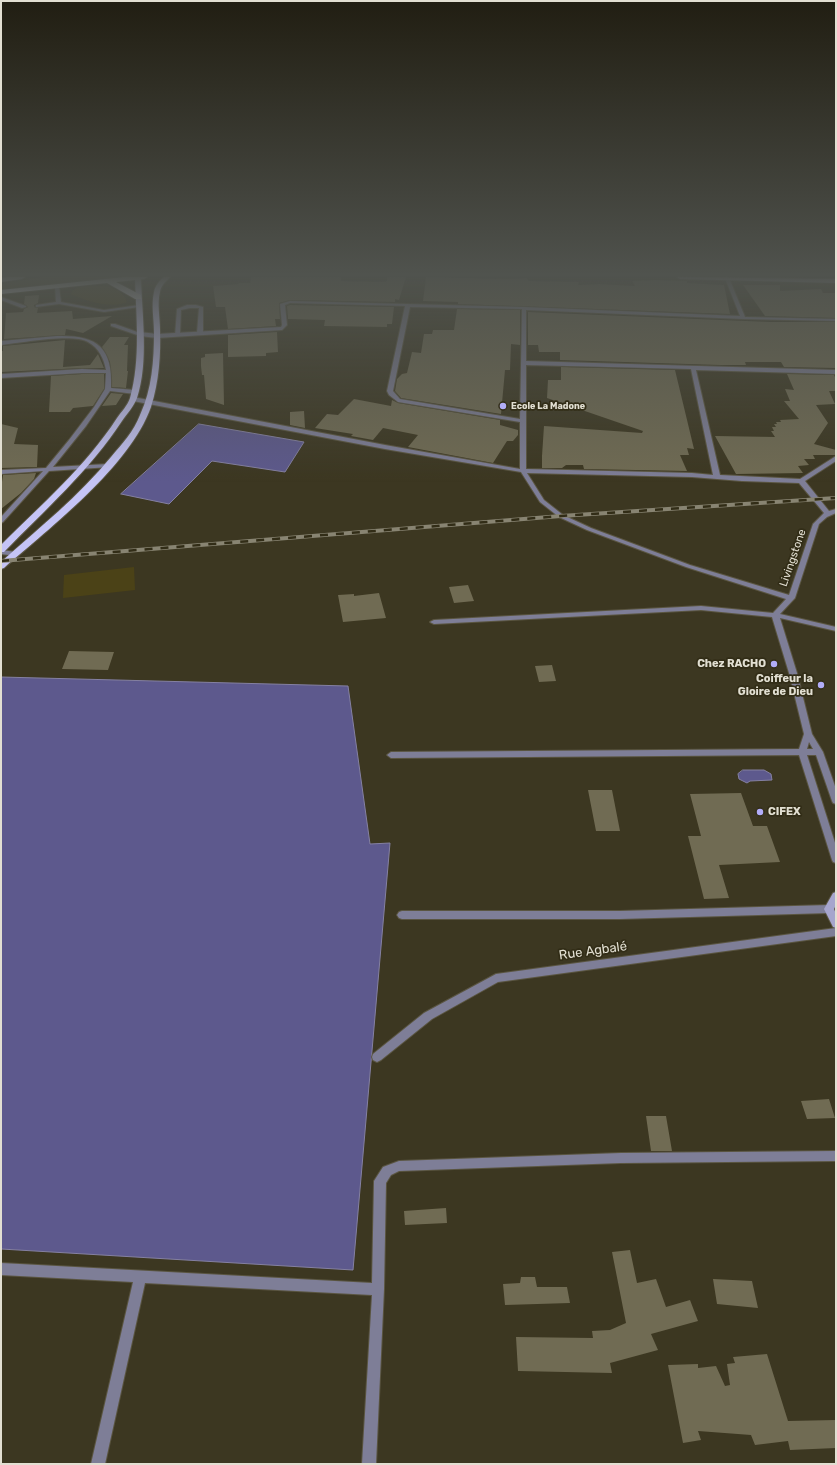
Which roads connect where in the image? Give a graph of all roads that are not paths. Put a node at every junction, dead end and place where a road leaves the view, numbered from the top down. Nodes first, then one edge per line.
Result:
1 (94, 345) edge
2 (140, 345) edge
3 (156, 345) edge
4 (400, 345) edge
5 (524, 345) edge
6 (524, 363) junction
7 (693, 368) junction
8 (109, 372) junction
9 (836, 372) edge
10 (1, 376) edge
11 (108, 389) junction
12 (134, 395) junction
13 (150, 402) junction
14 (524, 421) junction
15 (836, 458) edge
16 (108, 466) junction
17 (83, 467) junction
18 (48, 469) junction
19 (523, 471) junction
20 (1, 472) edge
21 (717, 477) junction
22 (801, 481) junction
23 (836, 511) edge
24 (827, 513) junction
25 (1, 521) edge
26 (1, 551) edge
27 (16, 554) junction
28 (1, 566) edge
29 (791, 598) junction
30 (775, 615) junction
31 (434, 622) dead end
32 (836, 630) edge
33 (808, 734) junction
34 (802, 751) junction
35 (819, 752) junction
36 (390, 755) dead end
37 (836, 800) edge
38 (836, 860) edge
39 (836, 896) edge
40 (829, 909) junction
41 (402, 915) dead end
42 (836, 924) edge
43 (836, 932) edge
44 (377, 1057) dead end
45 (836, 1156) edge
46 (1, 1269) edge
47 (140, 1276) junction
48 (378, 1289) junction
49 (98, 1464) edge
50 (369, 1464) edge

1 - 8 street
2 - 12 main road
3 - 13 main road
4 - 14 street
5 - 6 street
6 - 7 street
6 - 14 street
7 - 9 street
7 - 21 street
8 - 10 street
8 - 11 street
11 - 12 street
11 - 18 street
12 - 13 street
12 - 17 main road
13 - 16 main road
13 - 19 street
14 - 19 street
15 - 22 street
16 - 17 street
16 - 27 main road
17 - 18 street
17 - 26 main road
18 - 20 street
18 - 25 street
19 - 21 street
19 - 29 street
21 - 22 street
22 - 24 street
23 - 24 street
24 - 29 street, Livingstone
26 - 27 street
27 - 28 main road
29 - 30 street, Livingstone
30 - 31 street
30 - 32 street
30 - 33 street
33 - 34 street
33 - 35 street
34 - 35 street
34 - 36 street
34 - 38 street
35 - 37 street
39 - 40 street
40 - 41 street
40 - 42 street
43 - 44 street, Rue Agbalé
45 - 48 street
46 - 47 street
47 - 48 street
47 - 49 street
48 - 50 street

